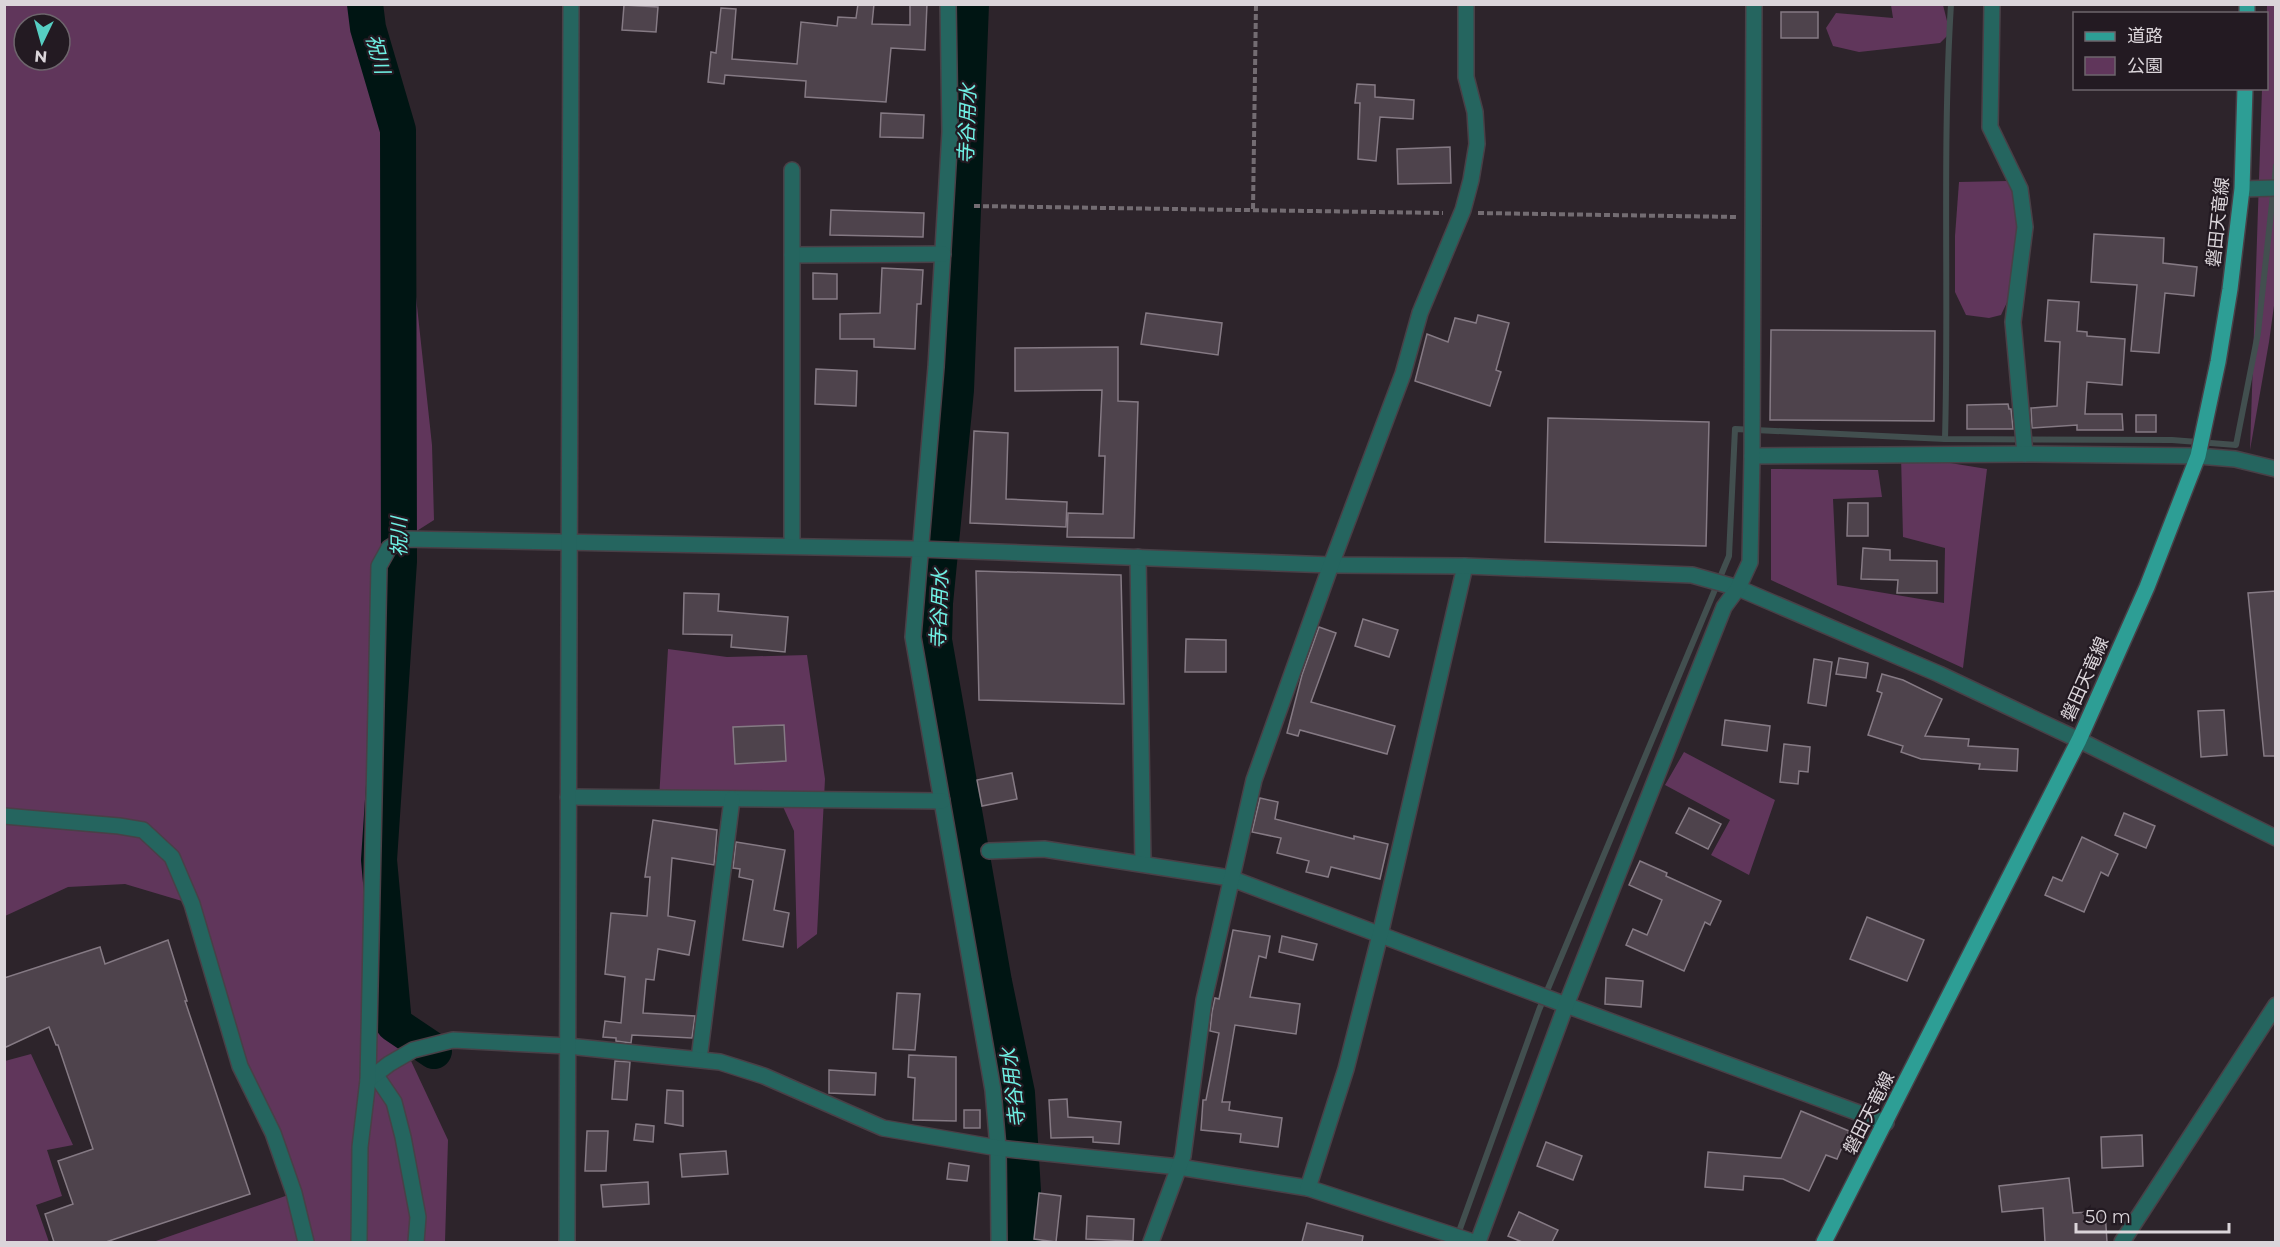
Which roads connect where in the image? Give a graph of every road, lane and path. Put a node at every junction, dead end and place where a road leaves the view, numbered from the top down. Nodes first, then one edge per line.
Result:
1 (571, 4) edge
2 (948, 4) edge
3 (1256, 4) edge
4 (1466, 4) edge
5 (1754, 4) edge
6 (1992, 4) edge
7 (2245, 90) edge
8 (792, 170) dead end
9 (2276, 188) edge
10 (2242, 189) junction
11 (974, 206) dead end
12 (1253, 209) junction
13 (1462, 213) junction
14 (1753, 217) junction
15 (943, 254) junction
16 (792, 255) junction
17 (2025, 454) junction
18 (1752, 456) junction
19 (2198, 456) junction
20 (2276, 469) edge
21 (568, 542) junction
22 (792, 546) junction
23 (919, 549) junction
24 (1138, 558) junction
25 (1331, 565) junction
26 (1465, 566) junction
27 (1738, 588) junction
28 (2079, 740) junction
29 (568, 798) junction
30 (732, 799) junction
31 (942, 801) junction
32 (4, 816) edge
33 (2276, 838) edge
34 (989, 851) dead end
35 (1143, 864) junction
36 (1230, 878) junction
37 (1380, 935) junction
38 (1566, 1005) junction
39 (2276, 1005) edge
40 (568, 1046) junction
41 (699, 1059) junction
42 (371, 1077) junction
43 (1886, 1123) junction
44 (998, 1148) junction
45 (1179, 1167) junction
46 (1308, 1188) junction
47 (306, 1242) edge
48 (359, 1242) edge
49 (416, 1242) edge
50 (567, 1242) edge
51 (999, 1242) edge
52 (1151, 1242) edge
53 (1473, 1242) edge
54 (1479, 1242) edge
55 (1824, 1242) edge
56 (2122, 1242) edge

1 - 21 street
2 - 15 street
3 - 12 path
4 - 13 street
5 - 14 street
6 - 17 street
7 - 10 main road, 磐田天竜線
8 - 16 street
9 - 10 street
10 - 19 main road, 磐田天竜線
11 - 12 path
12 - 13 path
13 - 14 path
13 - 25 street
14 - 18 street
15 - 16 street
15 - 23 street
16 - 22 street
17 - 18 street
17 - 19 street
18 - 27 street
19 - 20 street
19 - 28 main road, 磐田天竜線
21 - 22 street
21 - 29 street
21 - 42 street
22 - 23 street
23 - 24 street
23 - 31 street
24 - 25 street
24 - 35 street
25 - 26 street
25 - 36 street
26 - 27 street
26 - 37 street
27 - 28 street
27 - 38 street
28 - 33 street
28 - 43 main road, 磐田天竜線
29 - 30 street
29 - 40 street
30 - 31 street
30 - 41 street
31 - 44 street
32 - 47 street
34 - 35 street
35 - 36 street
36 - 37 street
36 - 45 street
37 - 38 street
37 - 46 street
38 - 43 street
38 - 54 street
39 - 56 street
40 - 41 street
40 - 42 street
40 - 50 street
41 - 44 street
42 - 48 street
42 - 49 street
43 - 55 main road, 磐田天竜線
44 - 45 street
44 - 51 street
45 - 46 street
45 - 52 street
46 - 53 street

